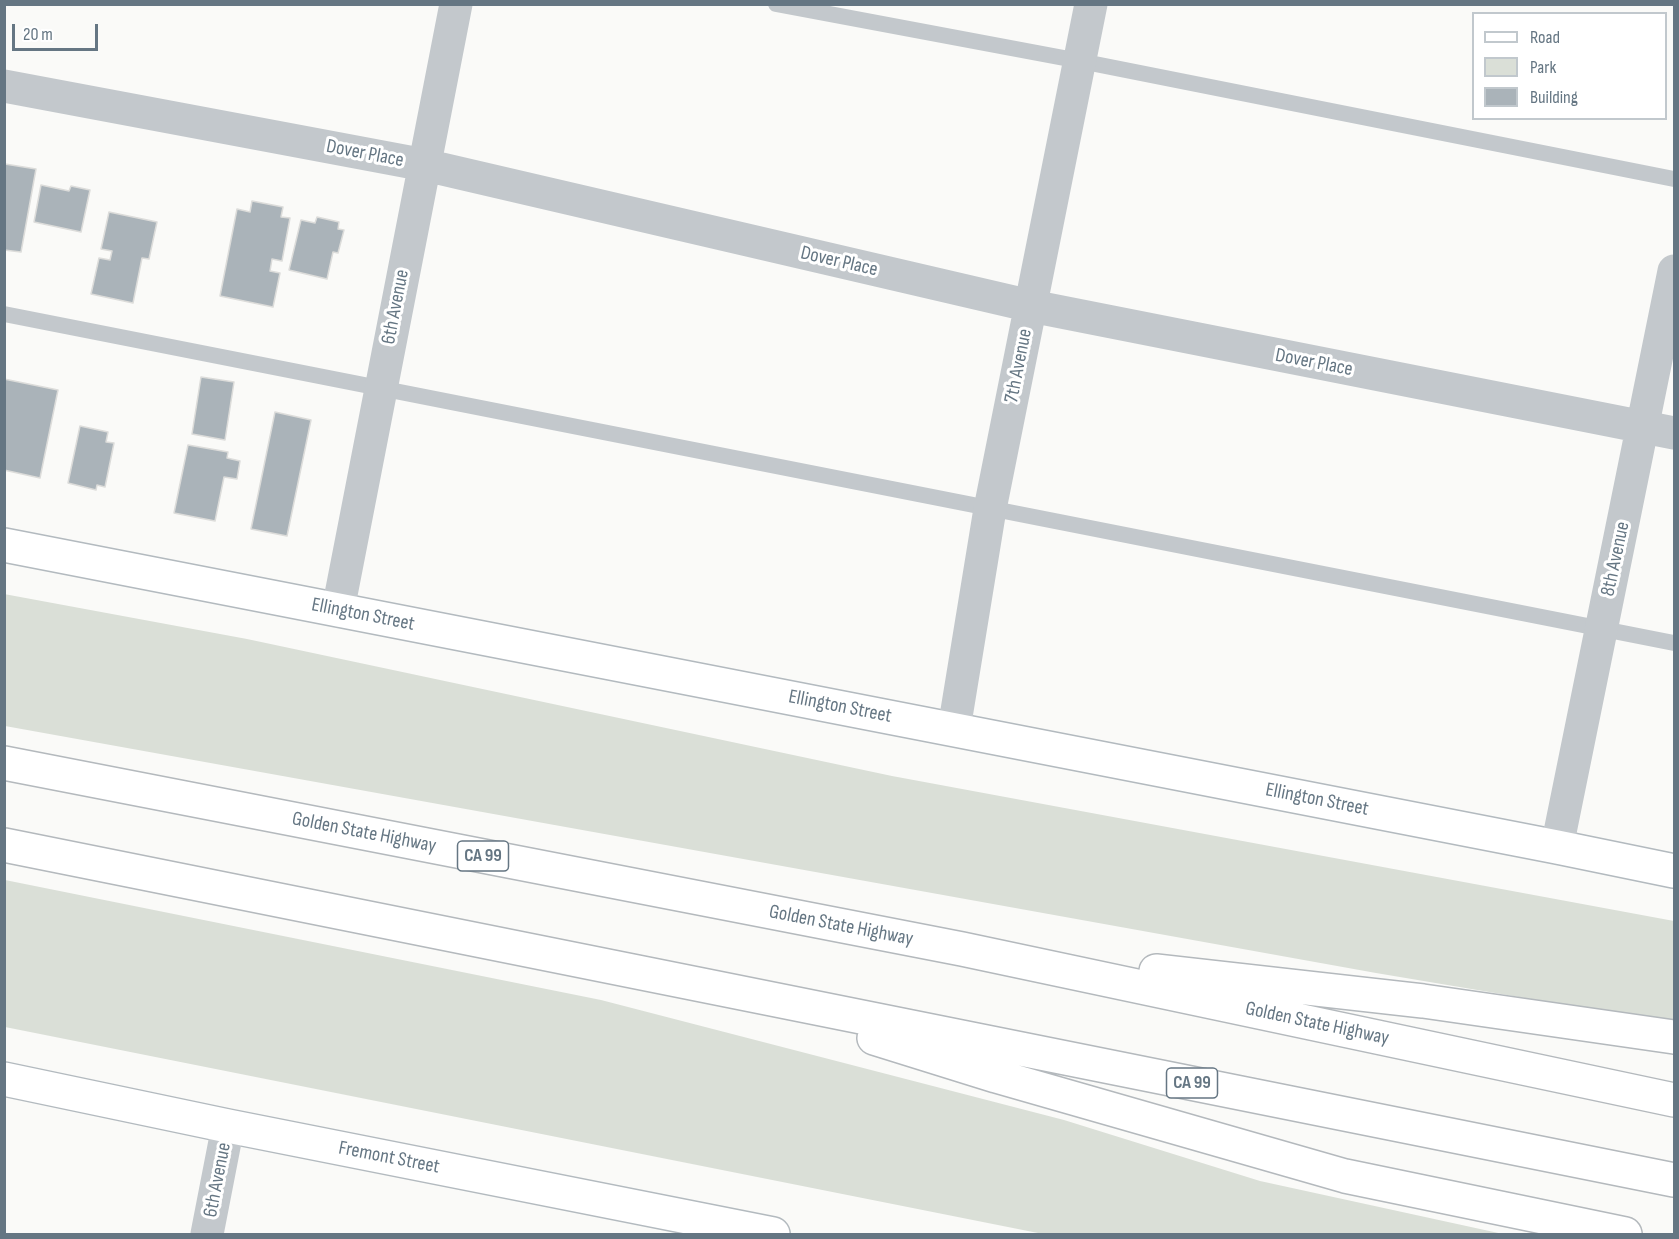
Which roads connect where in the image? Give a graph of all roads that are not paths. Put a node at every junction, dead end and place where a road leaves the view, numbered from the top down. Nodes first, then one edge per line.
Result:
1 (456, 4) edge
2 (776, 4) edge
3 (1091, 4) edge
4 (1080, 61) junction
5 (4, 86) edge
6 (425, 165) junction
7 (1674, 179) edge
8 (1674, 271) edge
9 (1031, 306) junction
10 (4, 314) edge
11 (380, 388) junction
12 (1643, 428) junction
13 (1674, 433) edge
14 (990, 509) junction
15 (4, 544) edge
16 (338, 610) junction
17 (1602, 629) junction
18 (1674, 644) edge
19 (954, 729) junction
20 (4, 763) edge
21 (4, 845) edge
22 (1557, 847) junction
23 (1674, 872) edge
24 (962, 949) junction
25 (709, 987) junction
26 (1674, 1037) edge
27 (4, 1078) edge
28 (1674, 1100) edge
29 (228, 1126) junction
30 (1674, 1180) edge
31 (207, 1234) edge
32 (773, 1234) edge
33 (1625, 1234) edge

1 - 6 street, 6th Avenue
2 - 4 lane
3 - 4 street, 7th Avenue
4 - 7 lane
4 - 9 street, 7th Avenue
5 - 6 street, Dover Place
6 - 9 street, Dover Place
6 - 11 street, 6th Avenue
8 - 12 street, 8th Avenue
9 - 12 street, Dover Place
9 - 14 street, 7th Avenue
10 - 11 lane
11 - 14 lane
11 - 16 street, 6th Avenue
12 - 13 street, Dover Place
12 - 17 street, 8th Avenue
14 - 17 lane
14 - 19 street, 7th Avenue
15 - 16 main road, Ellington Street
16 - 19 main road, Ellington Street
17 - 18 lane
17 - 22 street, 8th Avenue
19 - 22 main road, Ellington Street
20 - 24 main road, Golden State Highway / CA 99
21 - 25 main road, CA 99
22 - 23 main road, Ellington Street
24 - 26 main road
24 - 28 main road, Golden State Highway / CA 99
25 - 30 main road, CA 99
25 - 33 main road
27 - 29 main road, Fremont Street
29 - 31 street, 6th Avenue
29 - 32 main road, Fremont Street

